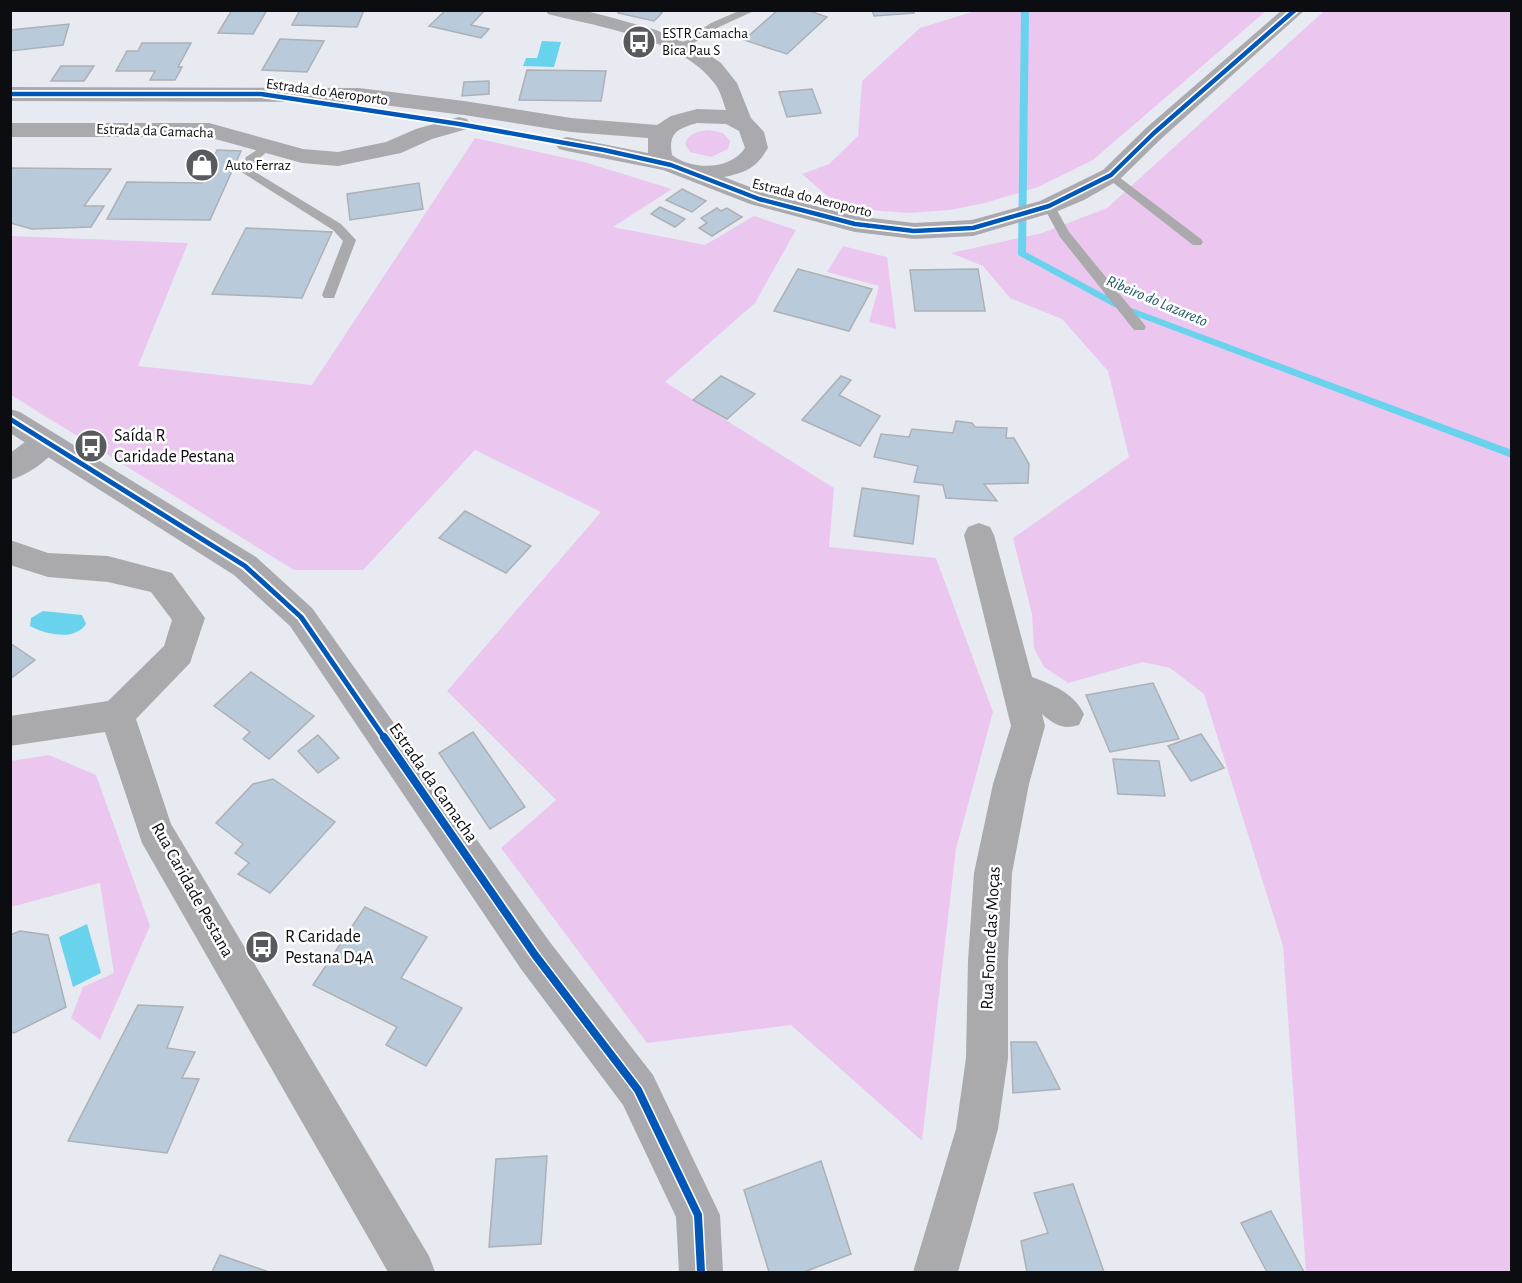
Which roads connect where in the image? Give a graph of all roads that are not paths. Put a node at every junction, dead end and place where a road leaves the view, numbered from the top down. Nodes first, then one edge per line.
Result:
1 (555, 10) edge
2 (752, 10) edge
3 (1296, 10) edge
4 (682, 46) junction
5 (704, 61) junction
6 (10, 94) edge
7 (261, 94) junction
8 (461, 116) junction
9 (697, 116) junction
10 (408, 117) junction
11 (741, 122) junction
12 (10, 130) edge
13 (663, 132) junction
14 (269, 145) junction
15 (367, 154) junction
16 (744, 165) junction
17 (678, 168) junction
18 (1111, 175) junction
19 (1038, 209) junction
20 (814, 213) junction
21 (1197, 242) dead end
22 (329, 295) dead end
23 (1139, 327) dead end
24 (10, 419) edge
25 (46, 442) junction
26 (10, 469) edge
27 (979, 535) dead end
28 (10, 552) edge
29 (1019, 687) junction
30 (1067, 714) dead end
31 (117, 715) junction
32 (10, 731) edge
33 (413, 1272) edge
34 (701, 1272) edge
35 (935, 1272) edge

1 - 4 main road
2 - 4 lane
3 - 18 main road, Estrada do Aeroporto
4 - 5 main road
5 - 9 main road
5 - 11 main road
6 - 7 main road, Estrada do Aeroporto
7 - 8 main road, Estrada do Aeroporto
7 - 10 main road, Estrada do Aeroporto
8 - 10 main road, Estrada do Aeroporto
8 - 13 main road, Estrada do Aeroporto
8 - 15 main road, Estrada da Camacha
8 - 17 main road, Estrada do Aeroporto
9 - 11 main road
9 - 13 main road
10 - 15 main road
11 - 16 main road
12 - 14 main road, Estrada da Camacha
13 - 17 main road
14 - 15 main road, Estrada da Camacha
14 - 22 lane
16 - 17 main road
16 - 20 main road, Estrada do Aeroporto
17 - 20 main road, Estrada do Aeroporto
18 - 19 main road, Estrada do Aeroporto
18 - 21 lane
19 - 20 main road, Estrada do Aeroporto
19 - 23 lane
24 - 25 main road, Estrada da Camacha
25 - 26 street
25 - 34 main road, Estrada da Camacha
27 - 29 street, Rua Fonte das Moças
28 - 31 street
29 - 30 street
29 - 35 street, Rua Fonte das Moças
31 - 32 street
31 - 33 street, Rua Caridade Pestana

